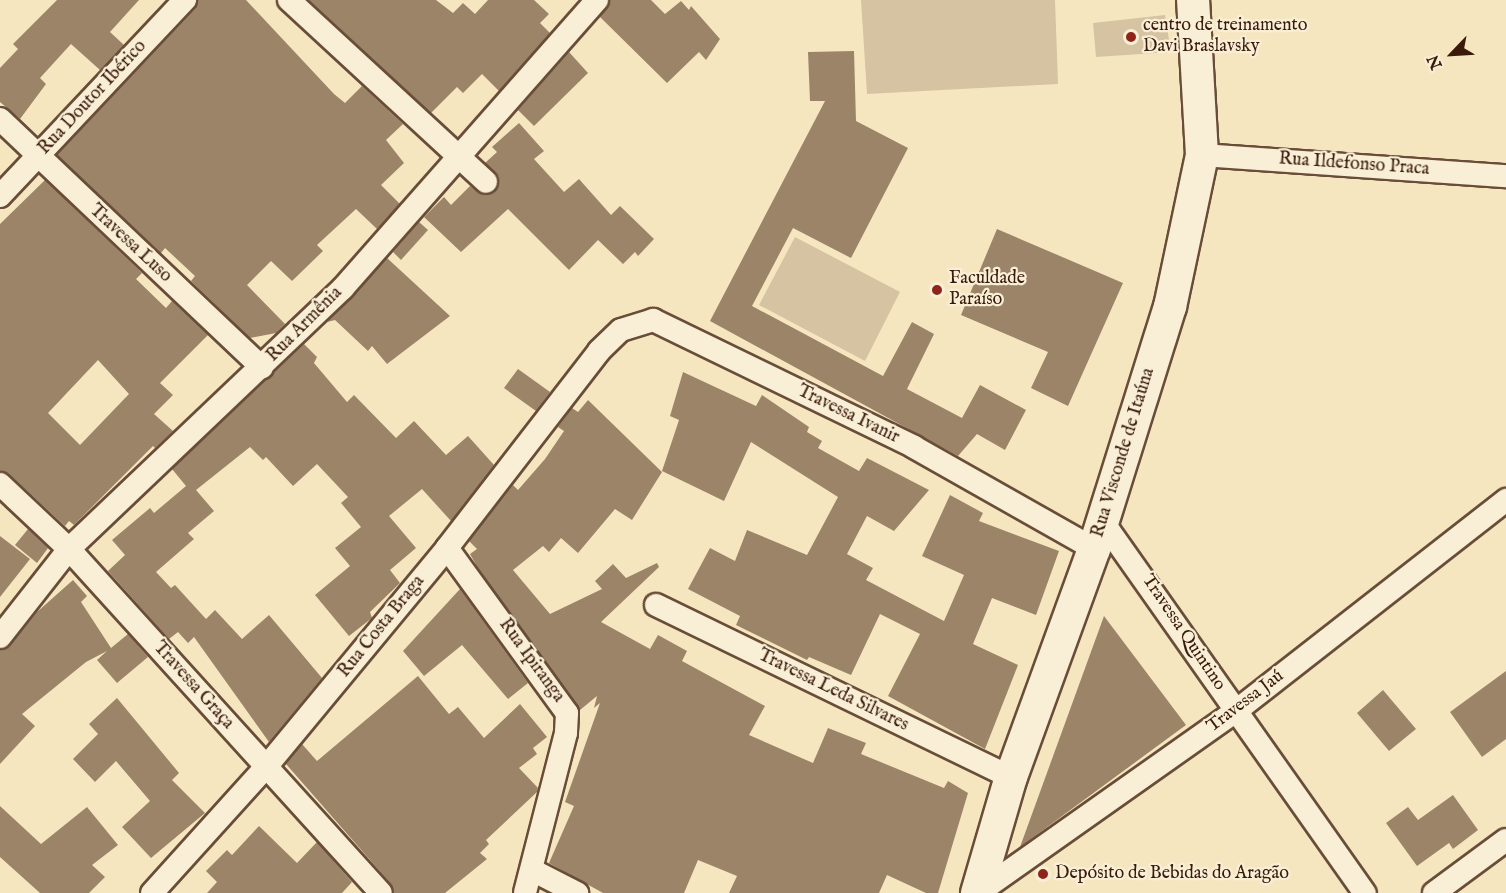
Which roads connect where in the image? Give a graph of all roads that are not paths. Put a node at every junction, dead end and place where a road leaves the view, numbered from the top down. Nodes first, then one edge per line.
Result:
1 (184, 0) edge
2 (289, 0) edge
3 (597, 0) edge
4 (1193, 0) edge
5 (0, 119) edge
6 (1202, 155) junction
7 (38, 158) junction
8 (458, 159) junction
9 (1506, 176) edge
10 (486, 182) dead end
11 (0, 196) edge
12 (599, 351) joint
13 (262, 368) junction
14 (0, 484) edge
15 (1506, 500) edge
16 (1099, 536) junction
17 (447, 548) junction
18 (69, 549) junction
19 (656, 604) dead end
20 (0, 637) edge
21 (1236, 711) junction
22 (267, 767) junction
23 (1011, 777) junction
24 (1506, 840) edge
25 (532, 870) junction
26 (152, 893) edge
27 (381, 893) edge
28 (525, 893) edge
29 (577, 893) edge
30 (978, 893) edge
31 (1365, 893) edge
32 (1434, 893) edge

1 - 7 street, Rua Doutor Ibérico
2 - 8 street
3 - 8 street, Rua Armênia
4 - 6 main road, Rua Visconde de Itaúna
5 - 7 street, Travessa Luso
6 - 9 street, Rua Ildefonso Praca
6 - 16 main road, Rua Visconde de Itaúna
7 - 11 street, Rua Doutor Ibérico
7 - 13 street, Travessa Luso
8 - 10 street
8 - 13 street, Rua Armênia
12 - 16 street, Travessa Ivanir
12 - 17 street, Rua Costa Braga
13 - 18 street, Rua Armênia
14 - 18 street, Travessa Graça
15 - 21 street, Travessa Jaú
16 - 21 street, Travessa Quintino
16 - 23 main road, Rua Visconde de Itaúna
17 - 22 street, Rua Costa Braga
17 - 25 street, Rua Ipiranga
18 - 20 street, Rua Armênia
18 - 22 street, Travessa Graça
19 - 23 street, Travessa Leda Silvares
21 - 30 street, Travessa Jaú
21 - 31 street, Travessa Quintino
22 - 26 street, Rua Costa Braga
22 - 27 street, Travessa Graça
23 - 30 main road, Rua Visconde de Itaúna
24 - 32 street
25 - 28 street, Rua Ipiranga
25 - 29 street

